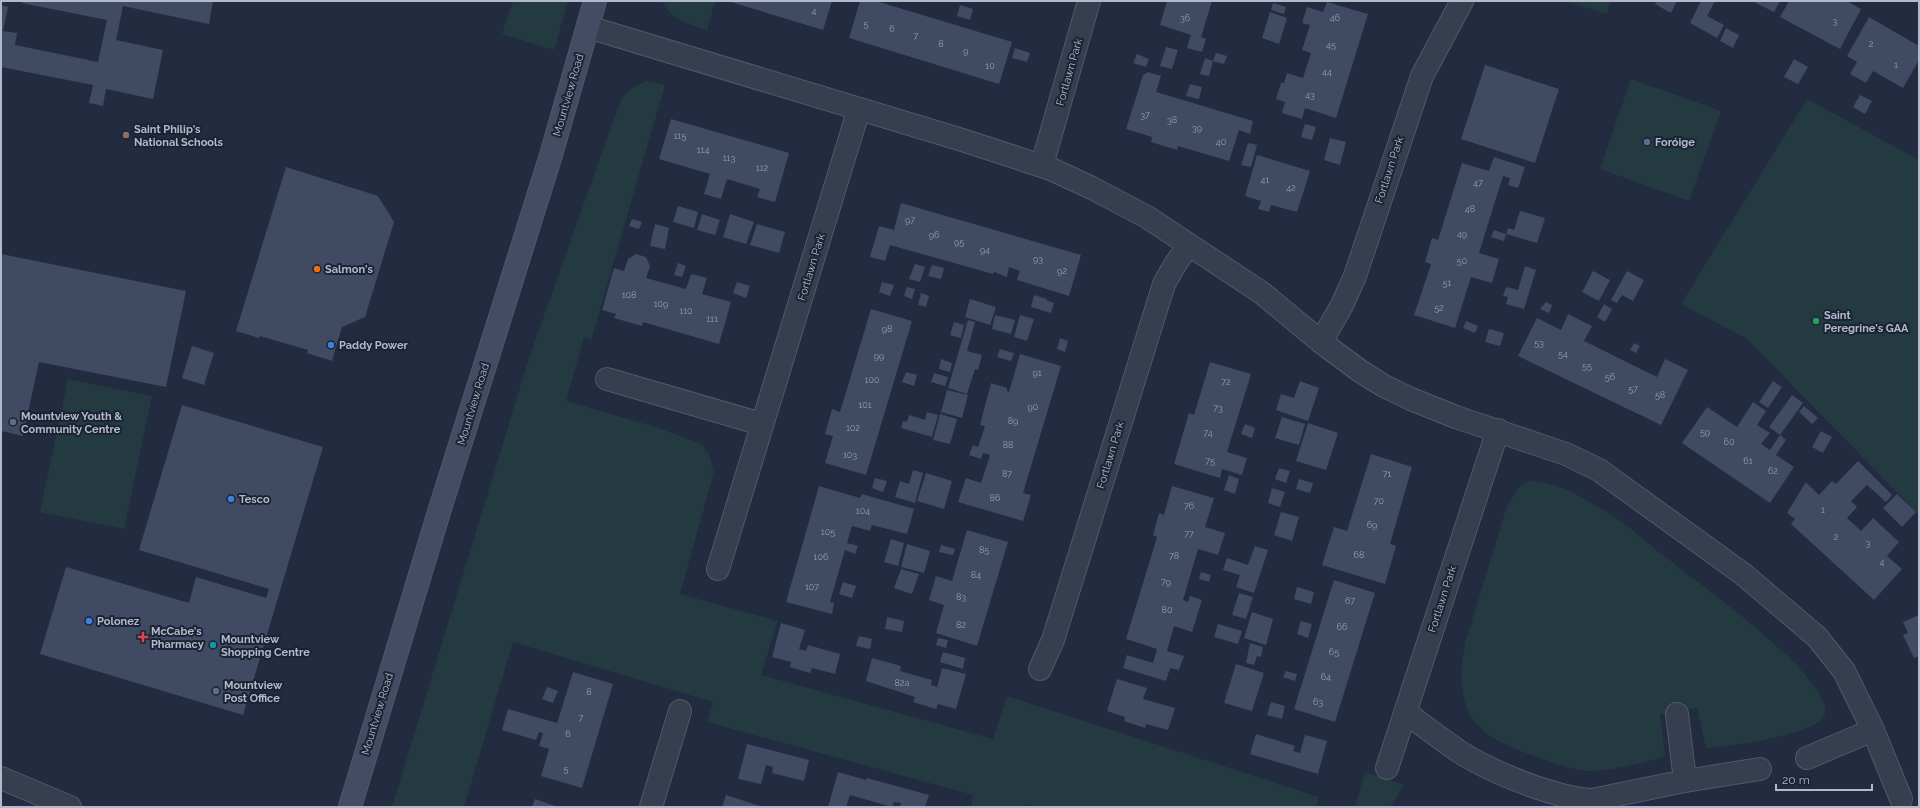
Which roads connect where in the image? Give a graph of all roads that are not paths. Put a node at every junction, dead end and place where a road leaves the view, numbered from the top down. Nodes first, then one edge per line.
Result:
1 (595, 1) edge
2 (1089, 1) edge
3 (1462, 1) edge
4 (588, 27) junction
5 (859, 109) junction
6 (1042, 165) junction
7 (1189, 245) junction
8 (1321, 342) junction
9 (607, 380) dead end
10 (761, 424) junction
11 (1498, 430) junction
12 (718, 569) dead end
13 (1040, 669) dead end
14 (680, 711) dead end
15 (1405, 712) junction
16 (1677, 714) dead end
17 (1873, 730) junction
18 (1807, 758) dead end
19 (1387, 768) dead end
20 (1760, 769) dead end
21 (1, 778) edge
22 (1685, 781) junction
23 (1901, 799) dead end
24 (70, 807) edge
25 (350, 807) edge
26 (651, 807) edge

1 - 4 street, Mountview Road
2 - 6 street, Fortlawn Park
3 - 8 street, Fortlawn Park
4 - 5 street
4 - 25 street, Mountview Road
5 - 6 street
5 - 10 street, Fortlawn Park
6 - 7 street
7 - 8 street
7 - 13 street, Fortlawn Park
8 - 11 street
9 - 10 street
10 - 12 street, Fortlawn Park
11 - 15 street, Fortlawn Park
11 - 17 street
14 - 26 street
15 - 19 street, Fortlawn Park
15 - 22 street
16 - 22 street
17 - 18 street
17 - 23 street
20 - 22 street
21 - 24 street

